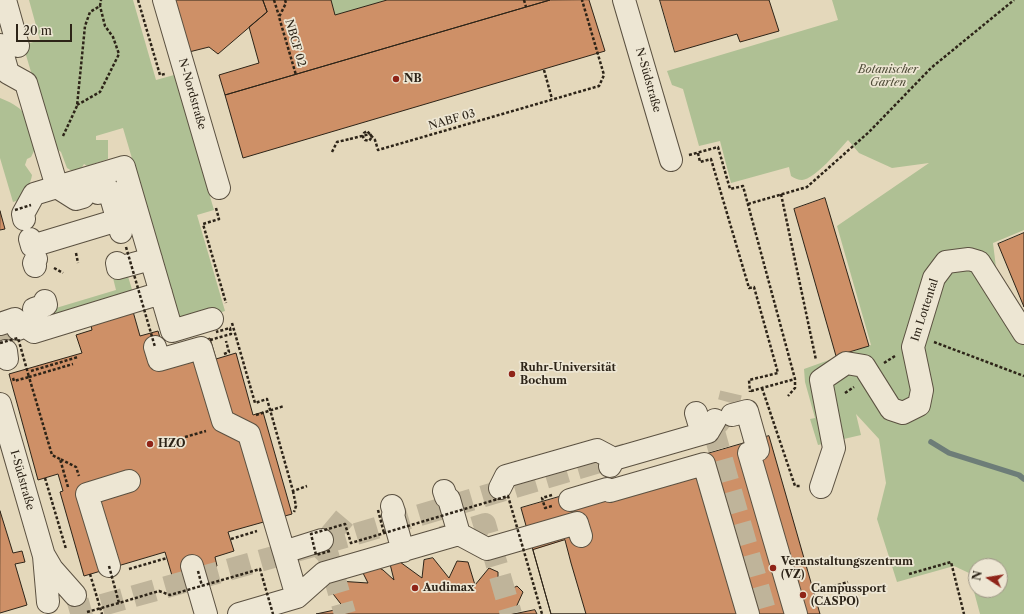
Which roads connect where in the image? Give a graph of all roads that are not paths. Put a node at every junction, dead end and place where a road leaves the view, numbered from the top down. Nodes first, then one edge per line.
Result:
1 (5, 0) edge
2 (164, 0) edge
3 (624, 0) edge
4 (16, 60) edge
5 (671, 160) dead end
6 (57, 187) junction
7 (217, 196) road end
8 (114, 238) junction
9 (151, 259) junction
10 (161, 293) junction
11 (45, 301) dead end
12 (217, 331) junction
13 (1024, 333) edge
14 (162, 339) junction
15 (11, 340) edge
16 (0, 404) edge
17 (129, 481) dead end
18 (821, 487) dead end
19 (500, 488) dead end
20 (444, 490) dead end
21 (385, 508) road end
22 (459, 534) junction
23 (403, 551) junction
24 (284, 552) junction
25 (44, 556) junction
26 (195, 569) road end
27 (107, 570) road end
28 (324, 573) junction
29 (48, 602) dead end
30 (77, 604) edge
31 (279, 608) edge
32 (206, 614) edge
33 (239, 614) edge
34 (748, 614) edge
35 (796, 614) edge

1 - 4 street
2 - 7 street, N-Nordstraße
3 - 5 street, N-Südstraße
4 - 6 street
6 - 8 street
6 - 8 street
6 - 9 street
8 - 9 street
9 - 10 street
10 - 14 street
10 - 15 street
11 - 15 street
12 - 14 street
12 - 14 street
12 - 24 street
13 - 18 street, Im Lottental
16 - 25 street, I-Südstraße
17 - 27 street
19 - 35 street
20 - 22 street
21 - 23 street
22 - 23 street
22 - 34 street
23 - 28 street
24 - 28 street
24 - 31 street
25 - 29 street, I-Südstraße
25 - 30 street, I-Südstraße
26 - 32 street
28 - 31 street
31 - 33 street

